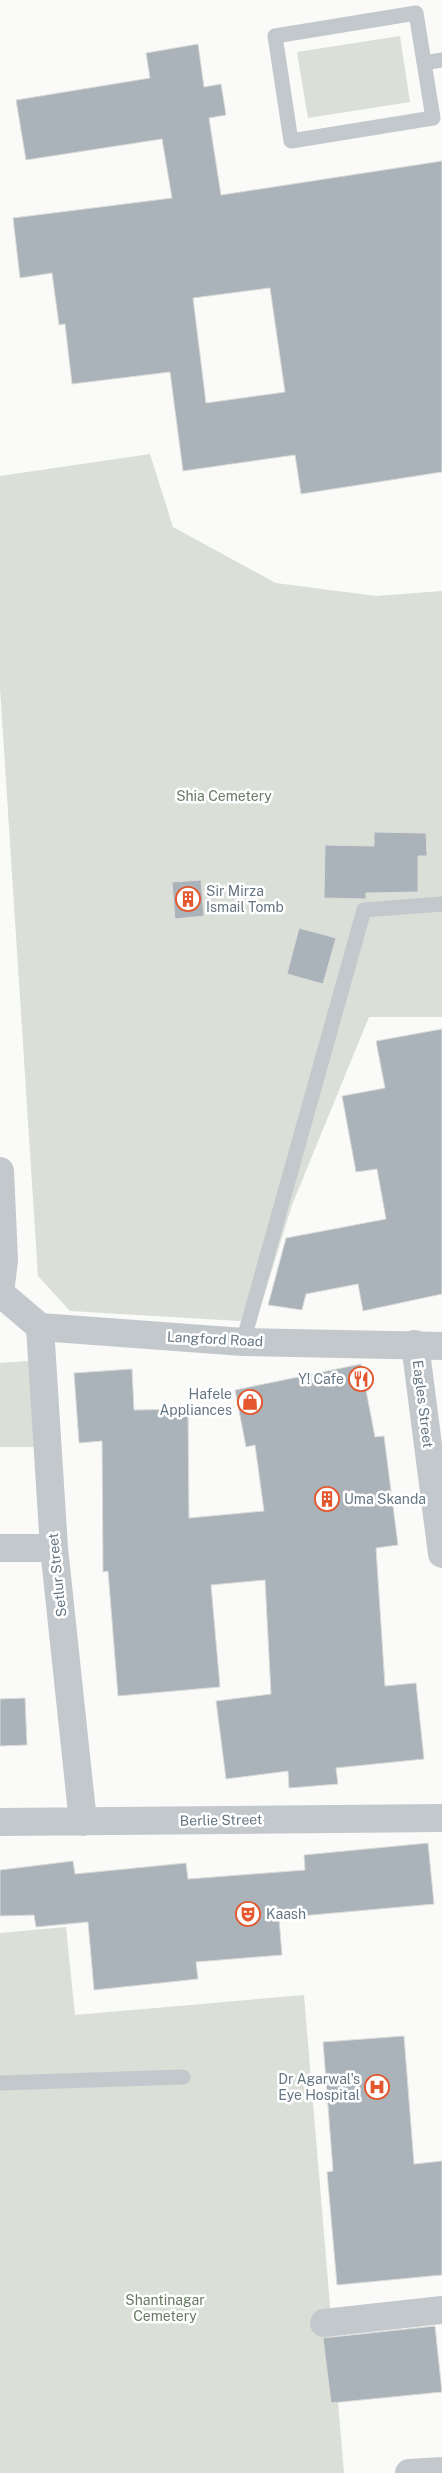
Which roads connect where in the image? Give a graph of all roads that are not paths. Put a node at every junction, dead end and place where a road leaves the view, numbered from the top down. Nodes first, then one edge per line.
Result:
1 (442, 60) edge
2 (424, 62) junction
3 (442, 904) edge
4 (0, 1171) edge
5 (0, 1293) edge
6 (40, 1327) junction
7 (243, 1342) junction
8 (415, 1344) junction
9 (442, 1346) edge
10 (0, 1548) edge
11 (54, 1548) junction
12 (442, 1554) edge
13 (442, 1818) edge
14 (0, 1822) edge
15 (83, 1822) junction
16 (183, 2077) dead end
17 (0, 2083) edge
18 (442, 2310) edge
19 (324, 2324) dead end
20 (442, 2471) edge
21 (409, 2473) edge

1 - 2 lane
2 - 2 lane
3 - 7 lane
4 - 5 street
5 - 6 street
6 - 7 street, Langford Road
6 - 11 street, Setlur Street
7 - 8 street, Langford Road
8 - 9 street, Langford Road
8 - 12 street, Eagles Street
10 - 11 street
11 - 15 street, Setlur Street
13 - 15 street, Berlie Street
14 - 15 street, Berlie Street
16 - 17 lane
18 - 19 street
20 - 21 street

